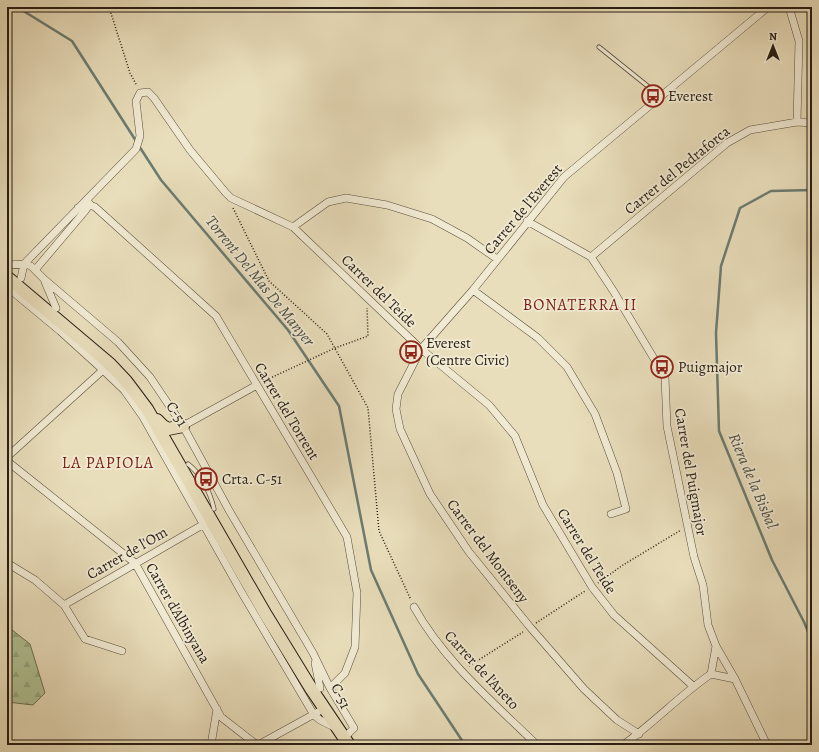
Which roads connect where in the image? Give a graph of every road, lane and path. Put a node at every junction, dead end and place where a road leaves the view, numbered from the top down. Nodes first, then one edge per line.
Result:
1 (109, 7) edge
2 (768, 7) edge
3 (788, 7) edge
4 (599, 47) dead end
5 (140, 93) junction
6 (660, 96) junction
7 (797, 122) junction
8 (812, 123) edge
9 (226, 193) junction
10 (92, 194) junction
11 (92, 206) junction
12 (77, 208) junction
13 (527, 222) junction
14 (293, 227) junction
15 (591, 257) junction
16 (497, 259) junction
17 (24, 264) junction
18 (7, 266) edge
19 (35, 270) junction
20 (7, 277) edge
21 (21, 278) junction
22 (44, 280) junction
23 (7, 287) edge
24 (473, 290) junction
25 (366, 297) junction
26 (55, 312) junction
27 (83, 340) junction
28 (335, 348) junction
29 (422, 349) junction
30 (87, 355) junction
31 (103, 370) junction
32 (116, 370) junction
33 (257, 385) junction
34 (183, 426) junction
35 (168, 429) junction
36 (7, 457) edge
37 (7, 461) edge
38 (611, 514) dead end
39 (210, 518) junction
40 (688, 526) junction
41 (135, 563) junction
42 (7, 564) edge
43 (592, 587) junction
44 (64, 605) junction
45 (414, 607) joint
46 (530, 627) junction
47 (716, 646) junction
48 (122, 651) dead end
49 (308, 657) junction
50 (462, 672) junction
51 (711, 674) junction
52 (735, 680) junction
53 (693, 686) junction
54 (325, 688) junction
55 (217, 709) junction
56 (319, 711) junction
57 (639, 734) junction
58 (344, 737) edge
59 (211, 745) edge
60 (258, 745) edge
61 (537, 745) edge
62 (623, 745) edge
63 (767, 745) edge

1 - 5 path
2 - 6 street, Carrer de l'Everest
3 - 7 street
4 - 6 lane
5 - 9 street, Carrer del Teide
5 - 10 street
6 - 13 street, Carrer de l'Everest
7 - 8 street, Carrer del Pedraforca
7 - 15 street, Carrer del Pedraforca
9 - 14 street, Carrer del Teide
9 - 28 path
10 - 11 street
10 - 12 street
11 - 12 street
11 - 19 street
11 - 33 street, Carrer del Torrent
12 - 17 street
13 - 15 street, Carrer del Puigmajor
13 - 16 street, Carrer de l'Everest
14 - 16 street
14 - 25 street, Carrer del Teide
15 - 40 street, Carrer del Puigmajor
16 - 24 street, Carrer de l'Everest
17 - 18 street
17 - 19 street
17 - 21 street
18 - 21 main road
19 - 22 street
20 - 26 main road, C-51
21 - 26 main road
22 - 26 street
22 - 34 street
23 - 30 street
24 - 29 street, Carrer de l'Everest
24 - 38 street
25 - 28 path
25 - 29 street, Carrer del Teide
26 - 27 main road, C-51
26 - 35 main road, C-51
27 - 30 street
27 - 32 main road, C-51
28 - 33 path
28 - 45 path
29 - 43 street, Carrer del Teide
29 - 46 street, Carrer del Montseny
30 - 31 street
31 - 36 street
31 - 39 street
32 - 35 main road
32 - 39 main road, C-51
33 - 34 street
33 - 54 street, Carrer del Torrent
34 - 35 main road
34 - 49 street
35 - 39 main road, C-51
37 - 41 street, Carrer d'Albinyana
39 - 41 street, Carrer de l'Om
39 - 49 main road, C-51
39 - 56 main road, C-51
40 - 43 path
40 - 47 street, Carrer del Puigmajor
41 - 44 street, Carrer de l'Om
41 - 55 street, Carrer d'Albinyana
42 - 44 street
43 - 46 path
43 - 53 street, Carrer del Teide
44 - 48 street
45 - 50 street, Carrer de l'Aneto
46 - 50 path
46 - 57 street, Carrer del Montseny
47 - 51 street
47 - 52 street, Carrer del Puigmajor
49 - 54 main road, C-51
49 - 56 main road
50 - 61 street, Carrer de l'Aneto
51 - 52 street
51 - 53 street
52 - 63 street, Carrer del Puigmajor
53 - 57 street
54 - 58 main road, C-51
54 - 58 street
55 - 59 street
55 - 60 street, Carrer d'Albinyana
56 - 58 main road, C-51
56 - 60 street
57 - 62 street

